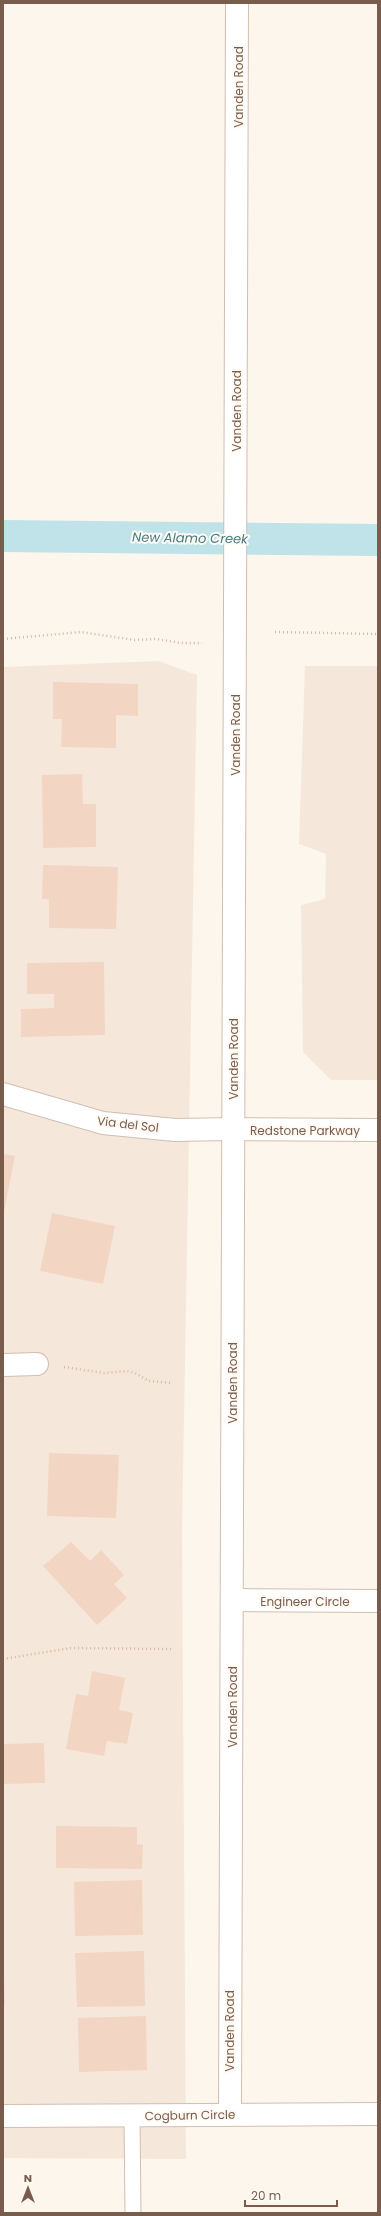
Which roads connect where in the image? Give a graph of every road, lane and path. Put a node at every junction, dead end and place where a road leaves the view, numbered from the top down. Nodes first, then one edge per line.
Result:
1 (237, 3) edge
2 (275, 632) dead end
3 (378, 634) edge
4 (3, 639) edge
5 (202, 644) dead end
6 (3, 1094) edge
7 (232, 1129) junction
8 (378, 1130) edge
9 (37, 1364) joint
10 (3, 1365) edge
11 (172, 1383) dead end
12 (233, 1600) junction
13 (378, 1601) edge
14 (174, 1649) dead end
15 (3, 1659) edge
16 (230, 2114) junction
17 (378, 2114) edge
18 (3, 2116) edge
19 (132, 2116) junction
20 (133, 2213) edge

1 - 7 street, Vanden Road
2 - 3 path
4 - 5 path
6 - 7 street, Via del Sol
7 - 8 street, Redstone Parkway
7 - 12 street, Vanden Road
9 - 10 street
9 - 11 path
12 - 13 street, Engineer Circle
12 - 16 street, Vanden Road
14 - 15 path
16 - 17 street, Cogburn Circle
16 - 19 street, Cogburn Circle
18 - 19 street, Cogburn Circle
19 - 20 lane

